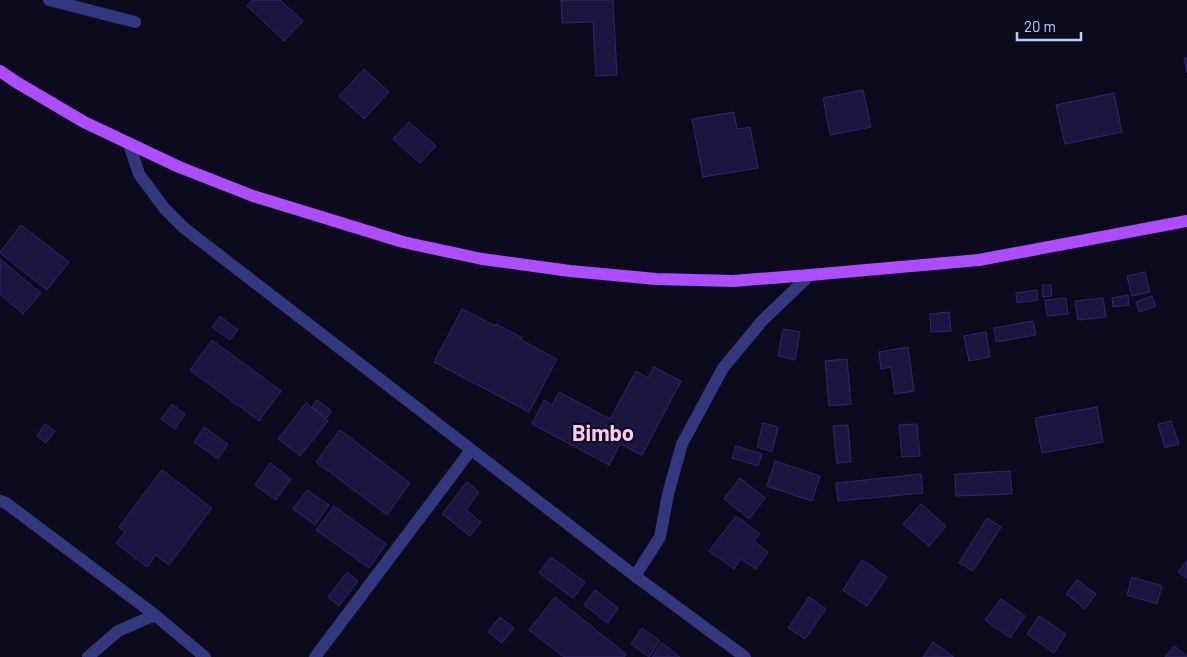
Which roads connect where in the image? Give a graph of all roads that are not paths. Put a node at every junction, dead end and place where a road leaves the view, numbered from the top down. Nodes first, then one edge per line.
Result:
1 (49, 0) edge
2 (135, 22) dead end
3 (0, 71) edge
4 (129, 144) junction
5 (1187, 221) edge
6 (810, 275) junction
7 (471, 450) junction
8 (0, 501) edge
9 (635, 576) junction
10 (156, 615) junction
11 (88, 657) edge
12 (205, 657) edge
13 (315, 657) edge
14 (745, 657) edge

1 - 2 street
3 - 4 main road
4 - 6 main road
4 - 7 street
5 - 6 main road
6 - 9 street
7 - 9 street
7 - 13 street
8 - 10 street
9 - 14 street
10 - 11 street
10 - 12 street

